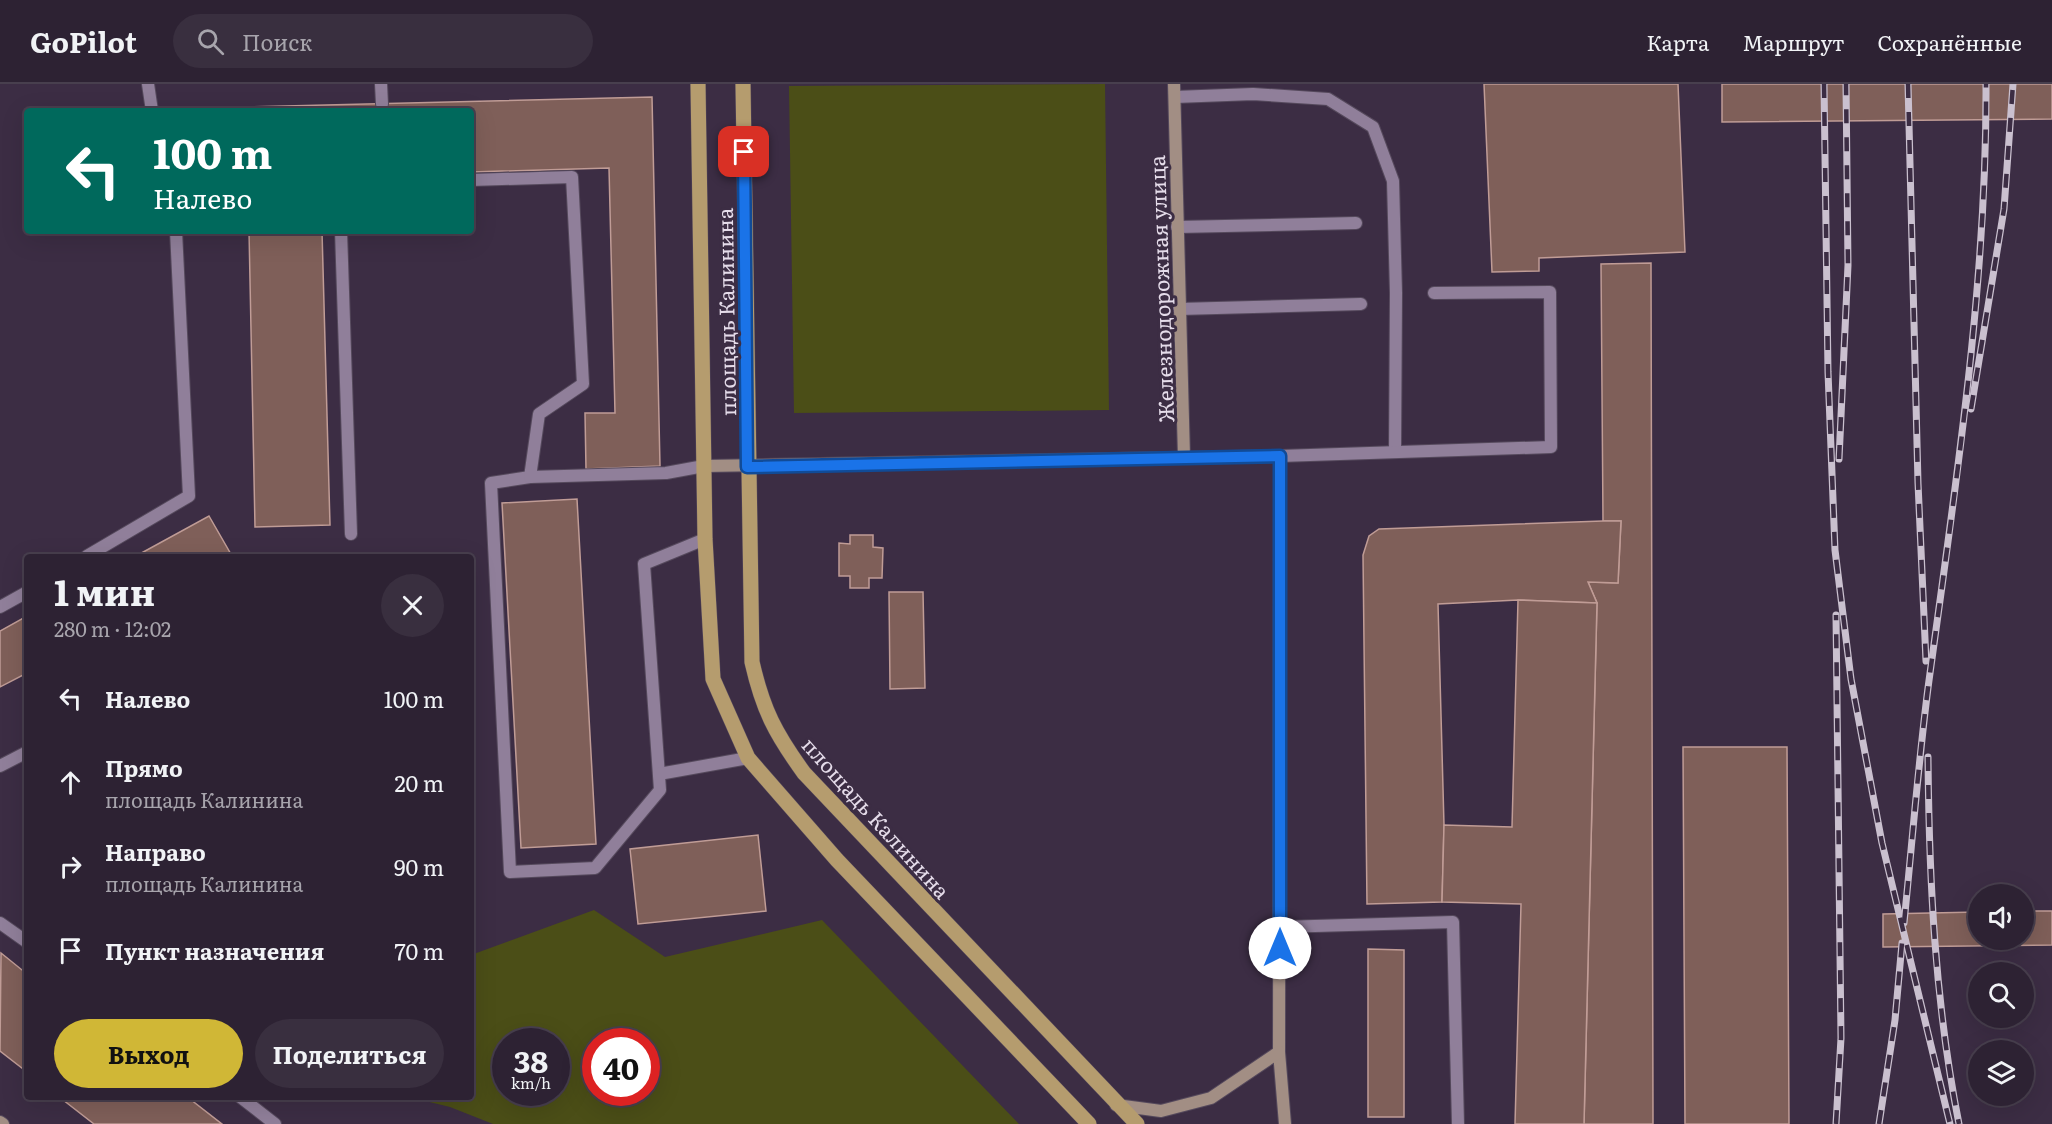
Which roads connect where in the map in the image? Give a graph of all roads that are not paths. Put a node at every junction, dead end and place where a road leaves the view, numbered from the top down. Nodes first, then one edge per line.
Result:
1 (148, 84) edge
2 (381, 84) edge
3 (698, 84) edge
4 (743, 84) edge
5 (1174, 90) edge
6 (382, 104) dead end
7 (152, 108) edge
8 (474, 180) edge
9 (1356, 223) dead end
10 (1177, 227) junction
11 (176, 234) edge
12 (341, 234) edge
13 (1434, 293) dead end
14 (1360, 304) dead end
15 (1179, 309) junction
16 (1395, 452) junction
17 (1280, 456) junction
18 (1184, 457) junction
19 (704, 466) junction
20 (747, 467) junction
21 (530, 477) junction
22 (351, 534) dead end
23 (705, 538) junction
24 (90, 554) edge
25 (24, 594) edge
26 (0, 607) edge
27 (24, 754) edge
28 (748, 758) junction
29 (0, 766) edge
30 (659, 774) junction
31 (0, 923) edge
32 (1280, 927) junction
33 (24, 940) edge
34 (1279, 1052) junction
35 (244, 1100) edge
36 (1116, 1105) junction
37 (275, 1124) edge
38 (1089, 1124) edge
39 (1137, 1124) edge
40 (1285, 1124) edge
41 (1458, 1124) edge

1 - 7 street
2 - 6 street
3 - 19 main road, площадь Калинина
4 - 20 main road, площадь Калинина
5 - 10 street, Железнодорожная улица
5 - 16 street, Железнодорожная улица
8 - 21 street
9 - 10 street
10 - 15 street, Железнодорожная улица
11 - 24 street
12 - 22 street
13 - 16 street
14 - 15 street
15 - 18 street, Железнодорожная улица
16 - 17 street
17 - 18 street
17 - 32 street
18 - 20 street
19 - 20 street
19 - 21 street
19 - 23 main road, площадь Калинина
20 - 36 main road, площадь Калинина
21 - 30 street
23 - 28 main road, площадь Калинина
23 - 30 street
25 - 26 street
27 - 29 street
28 - 30 street
28 - 38 main road, площадь Калинина
31 - 33 street
32 - 34 street
32 - 41 street
34 - 36 street
34 - 40 street
35 - 37 street
36 - 39 main road, площадь Калинина

